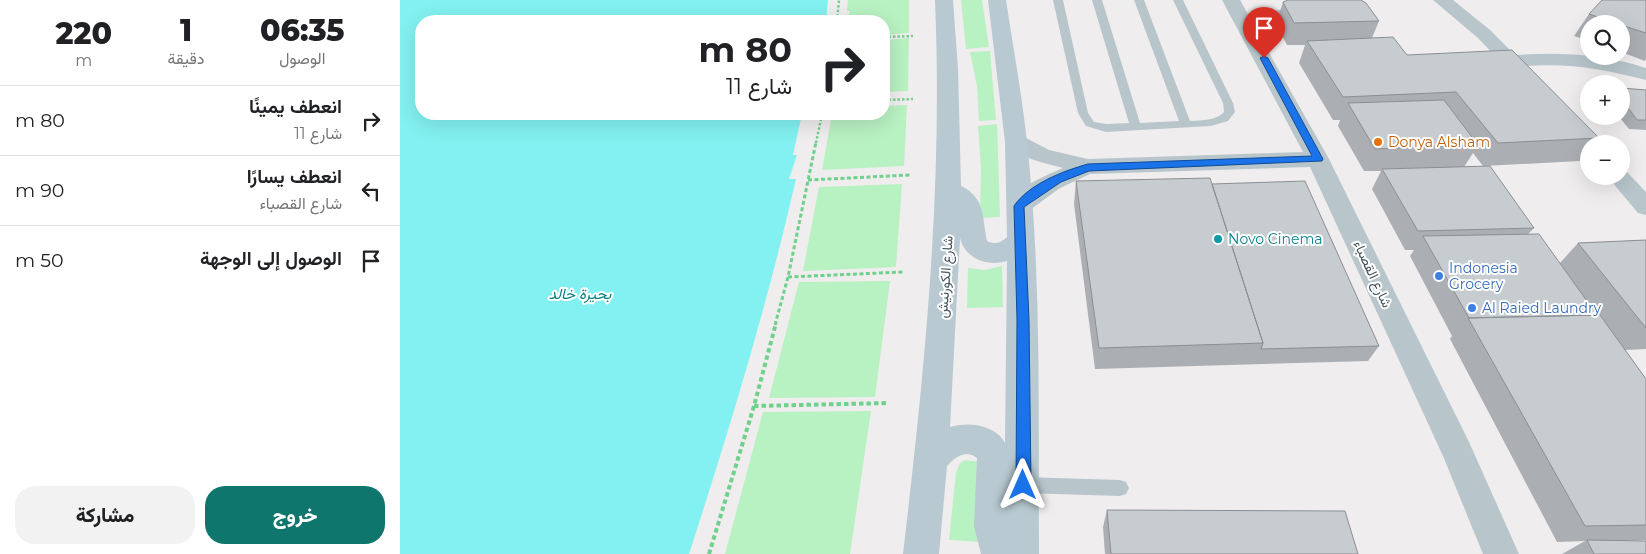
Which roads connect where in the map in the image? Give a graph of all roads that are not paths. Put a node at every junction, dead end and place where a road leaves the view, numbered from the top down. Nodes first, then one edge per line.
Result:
1 (944, 0) edge
2 (997, 0) edge
3 (1058, 0) edge
4 (1097, 0) edge
5 (1139, 0) edge
6 (1178, 0) edge
7 (1231, 0) edge
8 (1335, 0) edge
9 (1442, 0) edge
10 (1246, 25) junction
11 (1512, 61) junction
12 (1646, 74) edge
13 (1538, 89) edge
14 (1186, 124) junction
15 (1135, 126) junction
16 (1016, 142) junction
17 (1318, 159) junction
18 (1088, 168) junction
19 (1626, 185) edge
20 (950, 192) junction
21 (1019, 206) junction
22 (1646, 207) edge
23 (1019, 241) junction
24 (932, 459) junction
25 (1023, 485) junction
26 (1120, 488) dead end
27 (921, 554) edge
28 (999, 554) edge
29 (1021, 554) edge
30 (1501, 554) edge

1 - 20 main road, شارع الكورنيش
2 - 16 main road
3 - 15 lane
4 - 15 lane
5 - 14 lane
6 - 14 lane
7 - 10 street, شارع القصباء
8 - 10 street
9 - 11 street
10 - 17 street, شارع القصباء
11 - 12 street
11 - 13 street
14 - 15 lane
16 - 18 street
16 - 21 main road
17 - 18 street
17 - 30 street, شارع القصباء
18 - 21 street
19 - 22 street
20 - 23 main road
20 - 24 main road, شارع الكورنيش
21 - 23 main road
23 - 25 main road
24 - 27 main road, شارع الكورنيش
24 - 28 main road
25 - 26 lane
25 - 29 main road

